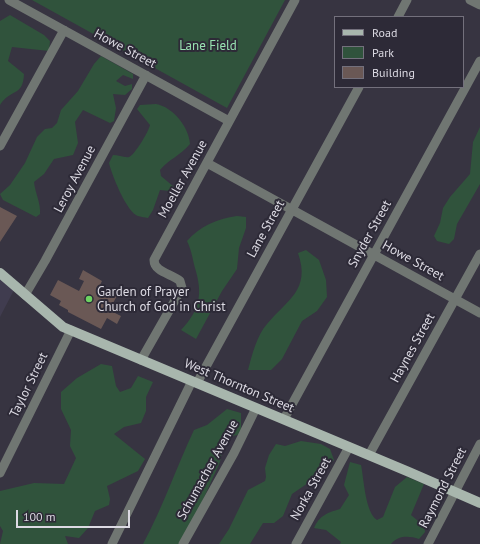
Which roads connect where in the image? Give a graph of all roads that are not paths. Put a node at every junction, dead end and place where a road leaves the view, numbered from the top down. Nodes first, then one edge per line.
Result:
1 (9, 0) edge
2 (295, 0) edge
3 (407, 0) edge
4 (470, 0) edge
5 (480, 6) edge
6 (399, 16) edge
7 (64, 30) junction
8 (480, 61) edge
9 (146, 75) junction
10 (358, 88) edge
11 (229, 121) junction
12 (0, 146) edge
13 (207, 163) junction
14 (292, 209) junction
15 (373, 254) junction
16 (480, 254) edge
17 (0, 273) edge
18 (25, 295) junction
19 (455, 299) junction
20 (480, 313) edge
21 (71, 330) junction
22 (141, 360) junction
23 (194, 382) junction
24 (256, 408) junction
25 (284, 419) junction
26 (480, 444) edge
27 (349, 447) junction
28 (369, 455) junction
29 (0, 473) edge
30 (456, 493) junction
31 (480, 503) edge
32 (112, 544) edge
33 (183, 544) edge
34 (296, 544) edge
35 (428, 544) edge

1 - 7 street, Howe Street
2 - 11 street, Moeller Avenue
3 - 6 street
4 - 5 street
7 - 9 street, Howe Street
7 - 12 street
8 - 15 street, Snyder Street
9 - 11 street, Howe Street
9 - 18 street, Leroy Avenue
10 - 14 street, Lane Street
11 - 13 street, Moeller Avenue
13 - 14 street, Howe Street
13 - 22 street, Moeller Avenue
14 - 15 street, Howe Street
14 - 23 street, Lane Street
15 - 19 street, Howe Street
15 - 25 street, Snyder Street
16 - 19 street, Haynes Street
17 - 18 main road, West Thornton Street
18 - 21 main road, West Thornton Street
19 - 20 street, Howe Street
19 - 28 street, Haynes Street
21 - 22 main road, West Thornton Street
21 - 29 street, Taylor Street
22 - 23 main road, West Thornton Street
23 - 24 main road, West Thornton Street
23 - 32 street, Lane Street
24 - 25 main road, West Thornton Street
24 - 33 street, Schumacher Avenue
25 - 27 main road, West Thornton Street
26 - 30 street, Raymond Street
27 - 28 main road, West Thornton Street
27 - 34 street, Norka Street
28 - 30 main road, West Thornton Street
30 - 31 main road, West Thornton Street
30 - 35 street, Raymond Street

